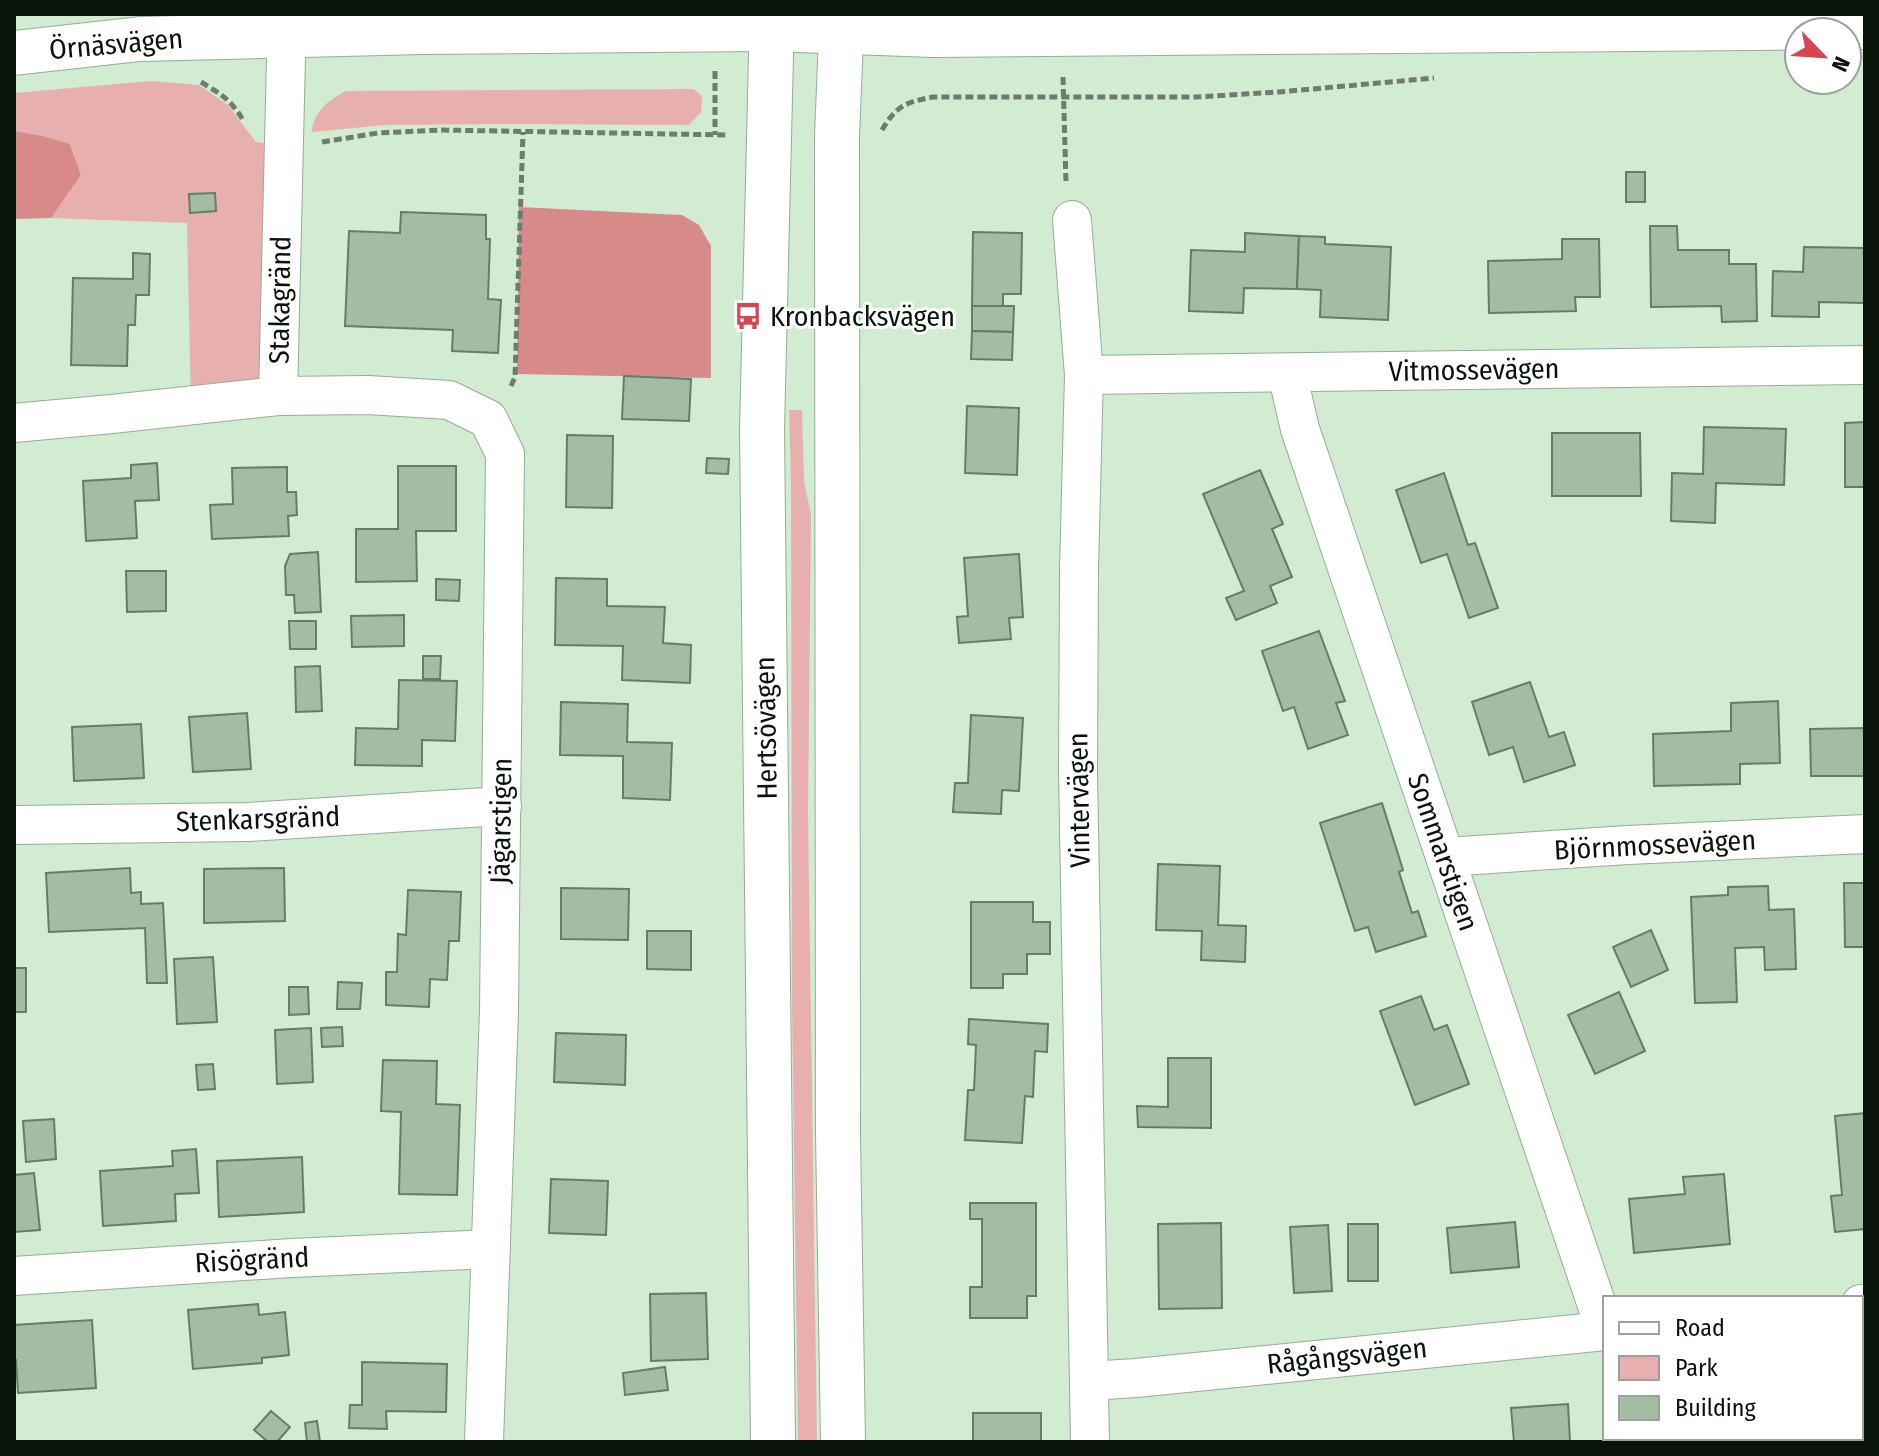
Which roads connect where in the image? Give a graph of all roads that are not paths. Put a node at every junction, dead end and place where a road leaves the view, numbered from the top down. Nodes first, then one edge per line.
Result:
1 (772, 22) edge
2 (842, 23) edge
3 (286, 25) edge
4 (1865, 27) edge
5 (14, 53) edge
6 (1072, 220) road end
7 (1865, 365) edge
8 (1287, 373) junction
9 (1084, 375) junction
10 (278, 396) junction
11 (14, 423) edge
12 (502, 806) junction
13 (14, 825) edge
14 (1865, 834) edge
15 (1445, 857) junction
16 (491, 1249) junction
17 (14, 1276) edge
18 (1603, 1324) edge
19 (1603, 1330) edge
20 (1089, 1381) junction
21 (484, 1442) edge
22 (773, 1442) edge
23 (843, 1442) edge
24 (1090, 1442) edge

1 - 2 main road, Örnäsvägen
1 - 3 main road, Örnäsvägen
1 - 22 main road, Hertsövägen
2 - 4 main road
2 - 23 main road
3 - 5 main road, Örnäsvägen
3 - 10 street, Stakagränd
6 - 9 street, Vintervägen
7 - 8 street, Vitmossevägen
8 - 9 street, Vitmossevägen
8 - 15 street, Sommarstigen
9 - 20 street, Vintervägen
10 - 11 street, Stakagränd
10 - 12 street, Jägarstigen
12 - 13 street, Stenkarsgränd
12 - 16 street, Jägarstigen
14 - 15 street, Björnmossevägen
15 - 18 street, Sommarstigen
16 - 17 street, Risögränd
16 - 21 street, Jägarstigen
19 - 20 street, Rågångsvägen
20 - 24 street, Vintervägen

